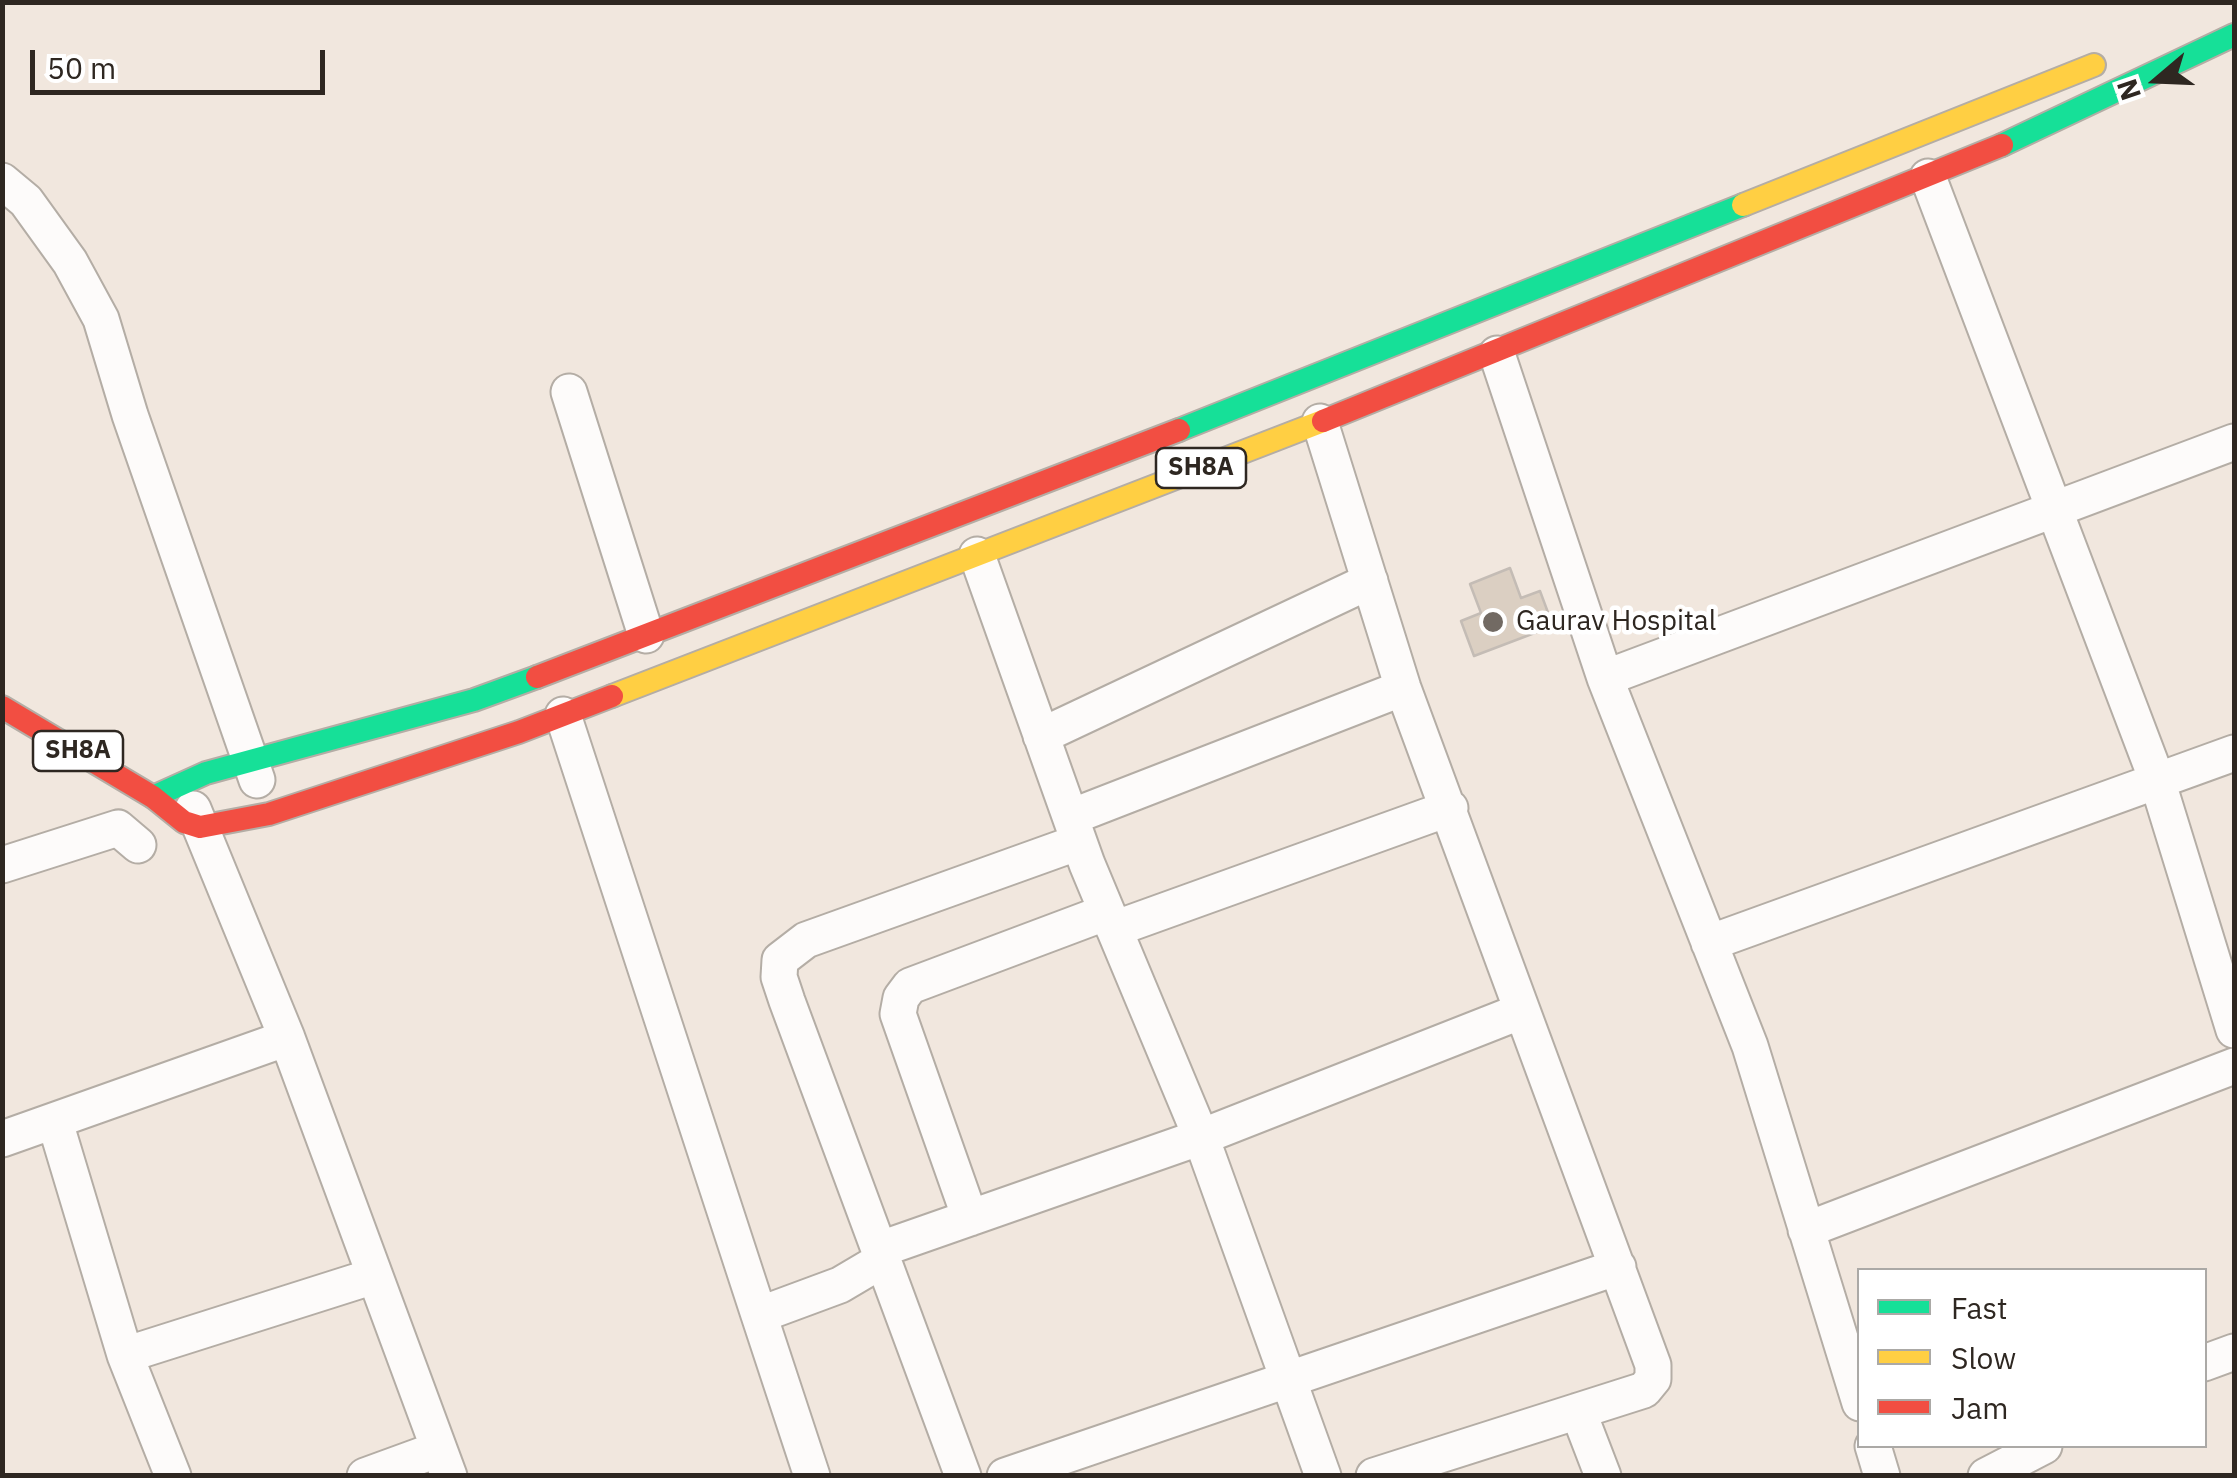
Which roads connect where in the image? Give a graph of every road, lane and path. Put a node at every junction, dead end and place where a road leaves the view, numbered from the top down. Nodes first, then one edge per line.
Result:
1 (2234, 35) edge
2 (2123, 52) dead end
3 (1928, 177) junction
4 (2, 181) edge
5 (1498, 354) junction
6 (569, 392) dead end
7 (1320, 422) junction
8 (2234, 442) edge
9 (2052, 513) junction
10 (977, 554) junction
11 (1370, 581) junction
12 (646, 635) junction
13 (1605, 678) junction
14 (1403, 688) junction
15 (2, 707) edge
16 (563, 715) junction
17 (1041, 736) junction
18 (2234, 753) edge
19 (250, 760) junction
20 (2157, 780) junction
21 (167, 789) junction
22 (1450, 808) junction
23 (269, 814) junction
24 (200, 827) junction
25 (1075, 829) junction
26 (138, 844) dead end
27 (2, 865) edge
28 (1110, 920) junction
29 (1709, 943) junction
30 (1519, 1012) junction
31 (2234, 1030) edge
32 (286, 1038) junction
33 (2234, 1066) edge
34 (55, 1122) junction
35 (1201, 1137) junction
36 (2, 1139) edge
37 (970, 1218) junction
38 (1806, 1230) junction
39 (882, 1254) junction
40 (1618, 1267) junction
41 (374, 1276) junction
42 (759, 1315) junction
43 (2234, 1352) edge
44 (125, 1356) junction
45 (2207, 1362) edge
46 (1287, 1377) junction
47 (1857, 1393) edge
48 (1578, 1411) junction
49 (1873, 1448) edge
50 (2040, 1448) edge
51 (444, 1462) edge
52 (173, 1476) edge
53 (366, 1476) edge
54 (812, 1476) edge
55 (963, 1476) edge
56 (1005, 1476) edge
57 (1323, 1476) edge
58 (1374, 1476) edge
59 (1603, 1476) edge
60 (1882, 1476) edge
61 (1986, 1476) edge

1 - 3 main road, SH8A
2 - 12 main road, SH8A
3 - 5 main road, SH8A
3 - 9 street
4 - 19 street
5 - 7 main road, SH8A
5 - 13 street
6 - 12 street
7 - 10 main road, SH8A
7 - 11 street
8 - 9 street
9 - 13 street
9 - 20 street
10 - 16 main road, SH8A
10 - 17 street
11 - 14 street
11 - 17 street
12 - 19 main road, SH8A
13 - 29 street
14 - 22 street
14 - 25 street
15 - 21 main road, SH8A
16 - 23 main road, SH8A
16 - 42 street
17 - 25 street
18 - 20 street
19 - 21 main road, SH8A
19 - 23 street
20 - 29 street
20 - 31 street
21 - 24 street
22 - 28 street
22 - 30 street
23 - 24 main road, SH8A
24 - 32 street
25 - 28 street
25 - 39 street
26 - 27 street
28 - 35 street
28 - 37 street
29 - 38 street
30 - 35 street
30 - 40 street
32 - 34 street
32 - 41 street
33 - 38 street
34 - 36 street
34 - 44 street
35 - 37 street
35 - 46 street
37 - 39 street
38 - 47 street
39 - 42 street
39 - 55 street
40 - 46 street
40 - 48 street
41 - 44 street
41 - 51 street
42 - 54 street
43 - 45 street
44 - 52 street
46 - 56 street
46 - 57 street
48 - 58 street
48 - 59 street
49 - 60 street
50 - 61 street
51 - 53 street

